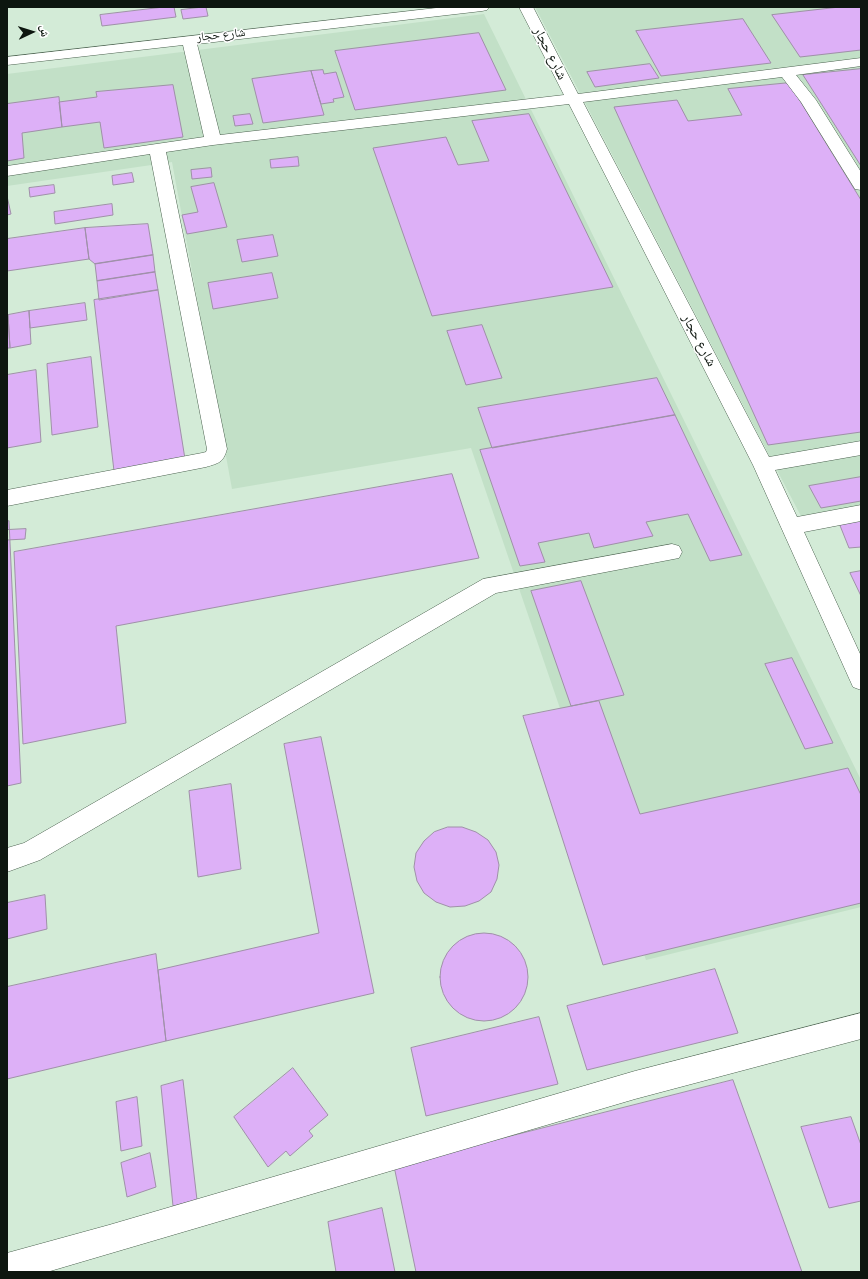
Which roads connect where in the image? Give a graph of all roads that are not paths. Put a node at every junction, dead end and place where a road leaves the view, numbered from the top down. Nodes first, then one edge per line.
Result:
1 (482, 7) edge
2 (526, 7) edge
3 (189, 40) junction
4 (7, 61) edge
5 (861, 62) edge
6 (786, 72) junction
7 (572, 99) junction
8 (213, 140) junction
9 (157, 148) junction
10 (7, 171) edge
11 (861, 186) edge
12 (861, 448) edge
13 (763, 464) junction
14 (7, 498) edge
15 (861, 512) edge
16 (792, 526) junction
17 (672, 552) dead end
18 (861, 680) edge
19 (7, 860) edge
20 (861, 1026) edge
21 (7, 1268) edge

1 - 3 street, شارع حجار
2 - 7 street, شارع حجار
3 - 4 street, شارع حجار
3 - 8 street
5 - 6 street
6 - 7 street
6 - 11 street
7 - 8 street
7 - 13 street, شارع حجار
8 - 9 street
9 - 10 street
9 - 14 street
12 - 13 street
13 - 16 street, شارع حجار
15 - 16 street
16 - 18 street, شارع حجار
17 - 19 street
20 - 21 street

